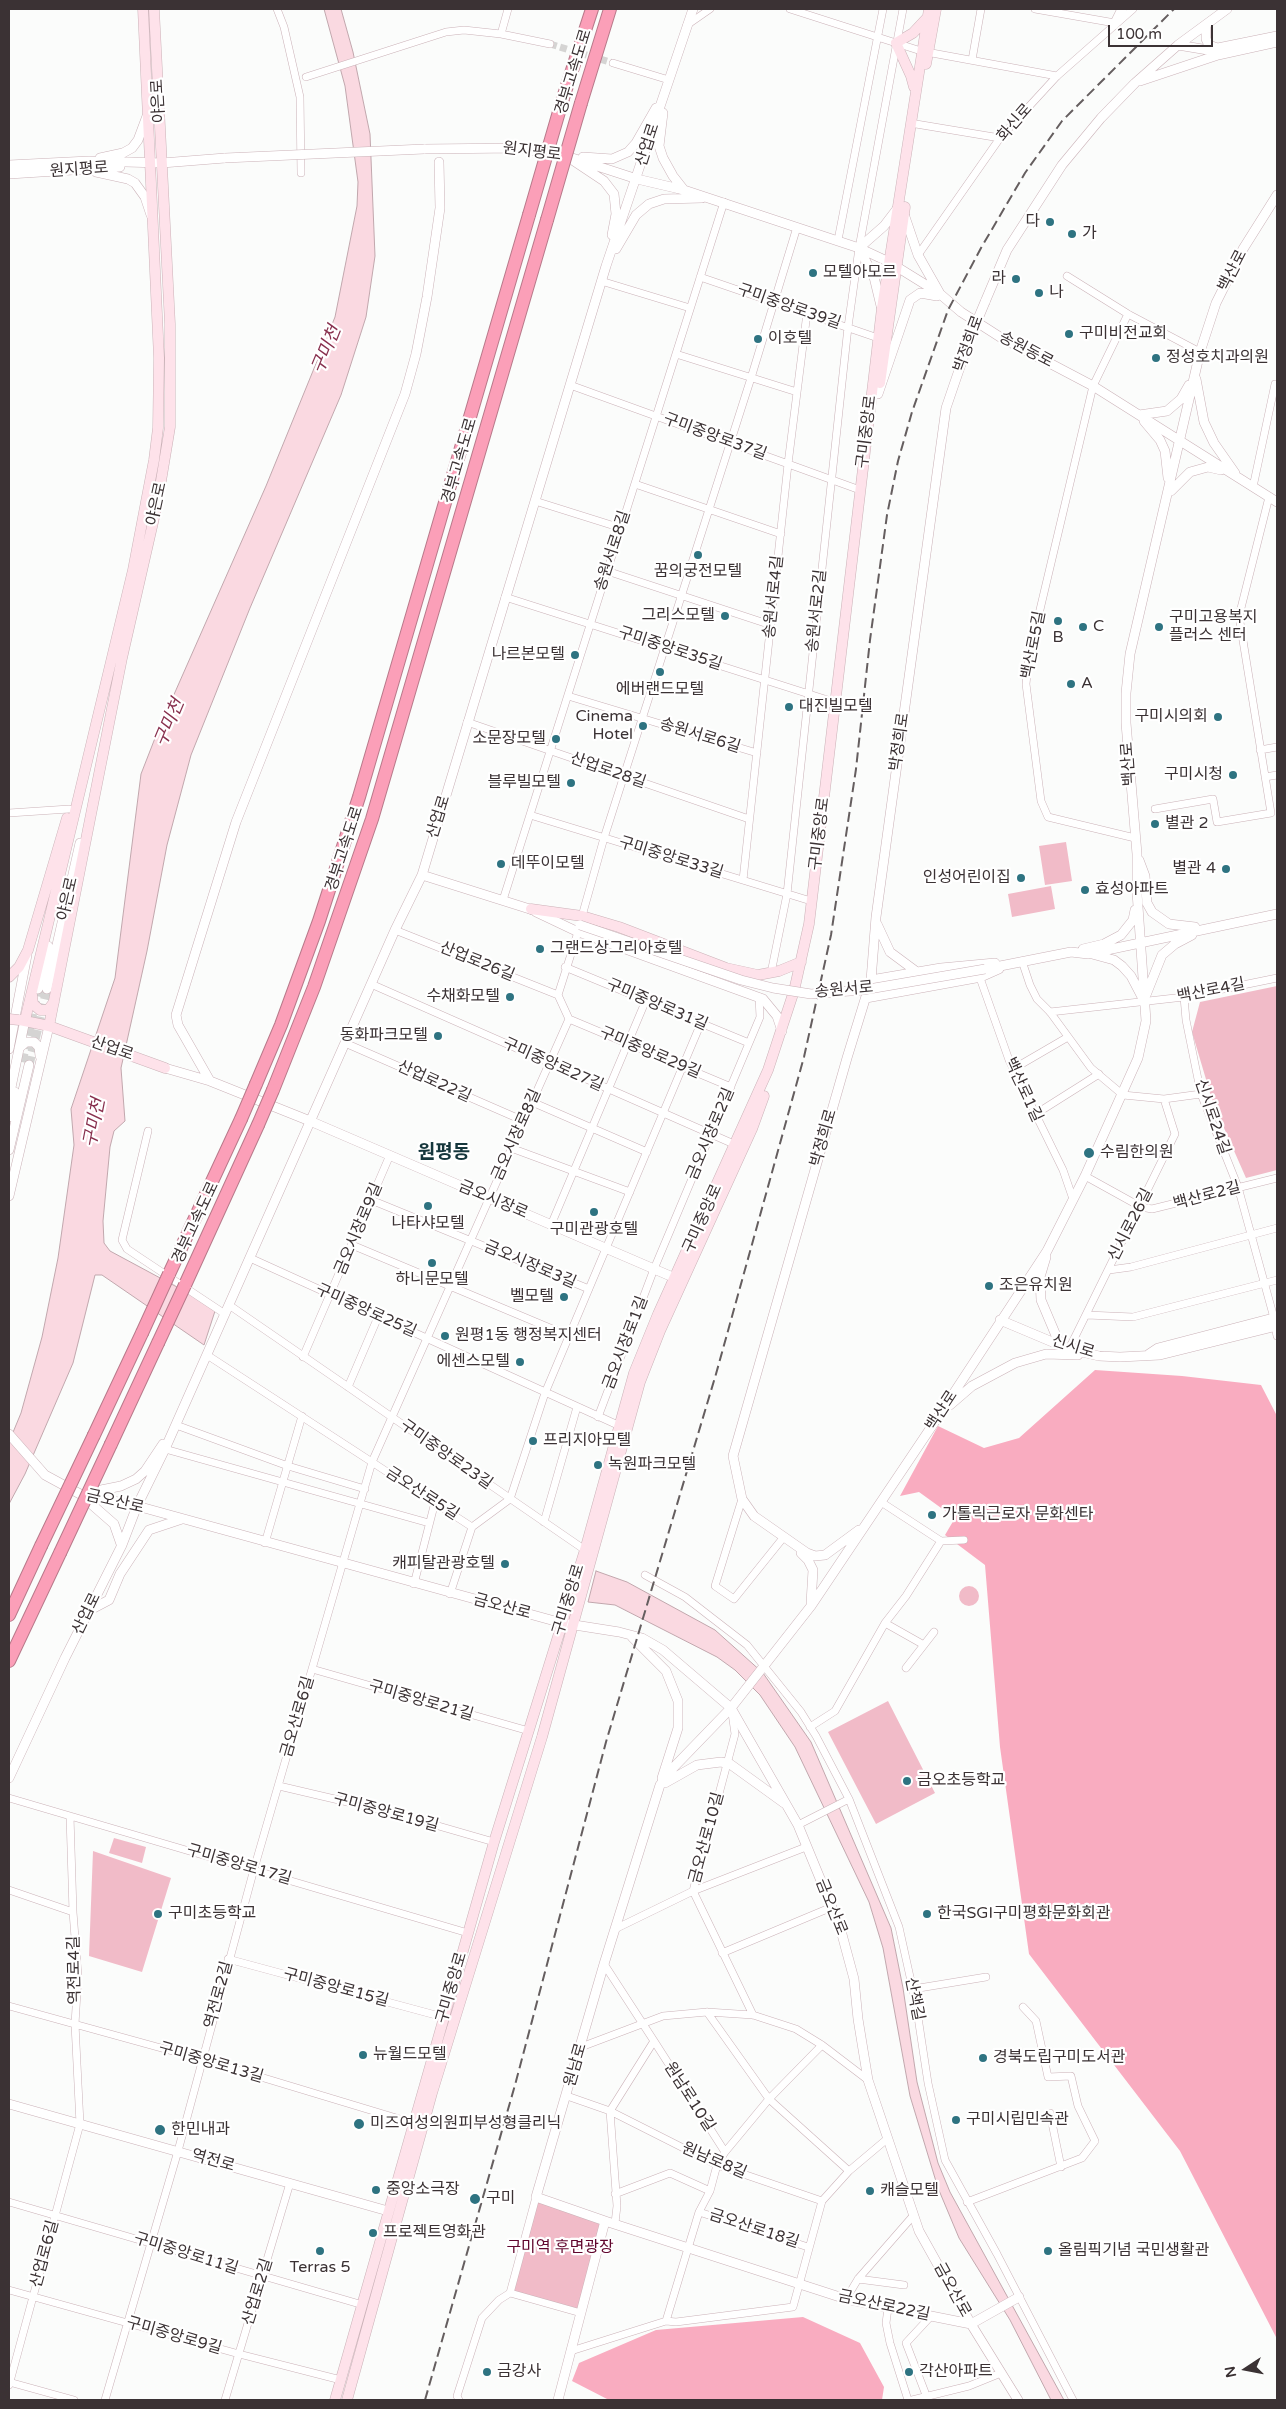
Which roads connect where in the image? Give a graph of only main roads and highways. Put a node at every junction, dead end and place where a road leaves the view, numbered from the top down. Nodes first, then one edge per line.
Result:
1 (143, 9) edge
2 (154, 9) edge
3 (592, 9) edge
4 (610, 9) edge
5 (936, 9) edge
6 (928, 13) edge
7 (925, 51) junction
8 (915, 93) junction
9 (901, 211) junction
10 (893, 264) junction
11 (84, 767) junction
12 (532, 909) road end
13 (801, 962) junction
14 (758, 975) junction
15 (9, 977) edge
16 (39, 990) junction
17 (796, 991) junction
18 (54, 1001) junction
19 (15, 1020) edge
20 (50, 1026) junction
21 (164, 1068) road end
22 (9, 1615) edge
23 (567, 1624) junction
24 (9, 1661) edge
25 (335, 2400) edge
26 (347, 2400) edge

1 - 11 main road, 야은로
2 - 18 main road, 야은로
3 - 22 highway, 경부고속도로, bridge
4 - 24 highway, 경부고속도로, bridge
5 - 7 main road, 구미중앙로
6 - 7 main road, 구미중앙로
6 - 8 main road
7 - 8 main road, 구미중앙로
7 - 9 main road, 구미중앙로
8 - 9 main road, 구미중앙로
9 - 10 main road, 구미중앙로
10 - 13 main road, 구미중앙로
10 - 17 main road, 구미중앙로
11 - 15 main road
11 - 16 main road
12 - 14 main road
13 - 14 main road
13 - 17 main road, 구미중앙로
14 - 17 main road
16 - 18 main road
16 - 19 main road
17 - 23 main road, 구미중앙로
17 - 23 main road, 구미중앙로
18 - 20 main road
19 - 20 main road, 산업로
20 - 21 main road, 산업로
23 - 25 main road, 구미중앙로
23 - 26 main road, 구미중앙로

